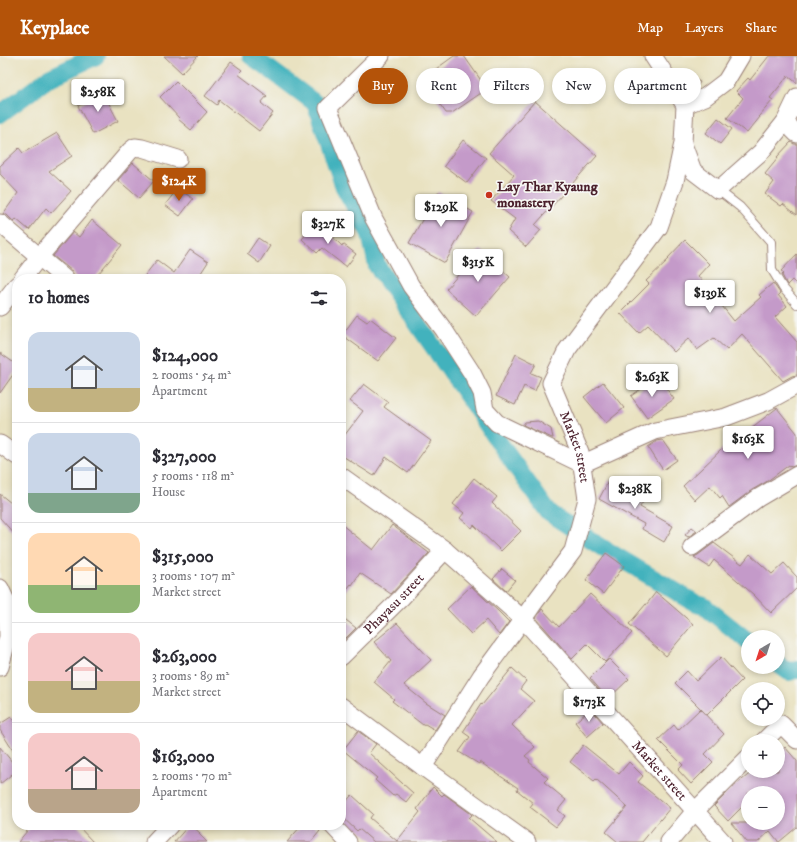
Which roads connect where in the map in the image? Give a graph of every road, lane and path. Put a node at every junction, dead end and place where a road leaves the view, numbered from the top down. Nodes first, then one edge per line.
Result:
1 (381, 56) edge
2 (653, 56) edge
3 (741, 56) edge
4 (797, 97) edge
5 (685, 105) junction
6 (785, 122) junction
7 (797, 134) edge
8 (683, 143) junction
9 (178, 159) dead end
10 (718, 190) junction
11 (0, 223) edge
12 (39, 256) junction
13 (26, 274) edge
14 (59, 274) edge
15 (12, 291) edge
16 (797, 304) edge
17 (0, 307) edge
18 (797, 385) edge
19 (0, 444) edge
20 (12, 452) edge
21 (582, 464) junction
22 (797, 475) edge
23 (346, 480) edge
24 (692, 548) dead end
25 (445, 550) junction
26 (0, 588) edge
27 (523, 619) junction
28 (346, 652) edge
29 (0, 667) edge
30 (346, 710) edge
31 (771, 734) edge
32 (797, 740) edge
33 (741, 765) edge
34 (423, 767) junction
35 (696, 811) junction
36 (165, 830) edge
37 (337, 830) edge
38 (154, 842) edge
39 (348, 842) edge
40 (527, 842) edge
41 (669, 842) edge
42 (723, 842) edge

1 - 21 street
2 - 5 street
3 - 5 street
4 - 6 street
5 - 8 street, Market street
6 - 7 street
6 - 10 street
8 - 10 street
8 - 21 street, Market street
9 - 12 street
10 - 16 lane
11 - 12 street
12 - 13 street
12 - 14 street
15 - 17 street
18 - 21 street
19 - 20 street
21 - 27 street, Market street
22 - 24 street
23 - 25 street
25 - 27 street
25 - 28 street, Phayasu street
26 - 29 street
27 - 34 street
27 - 35 street, Market street
30 - 34 street
31 - 32 street
33 - 35 street
34 - 40 street
35 - 41 street
35 - 42 street, Market street
36 - 38 street
37 - 39 street

